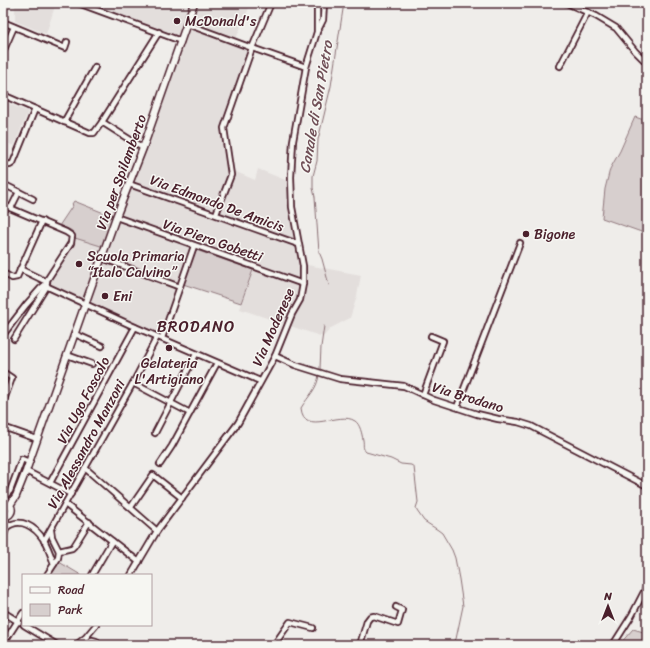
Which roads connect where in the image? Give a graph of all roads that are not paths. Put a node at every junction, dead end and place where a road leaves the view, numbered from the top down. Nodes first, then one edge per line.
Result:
1 (78, 3) edge
2 (194, 3) edge
3 (271, 3) edge
4 (317, 3) edge
5 (324, 3) edge
6 (568, 3) edge
7 (588, 12) junction
8 (3, 22) edge
9 (187, 24) junction
10 (14, 27) junction
11 (159, 32) junction
12 (317, 32) junction
13 (181, 41) junction
14 (67, 42) dead end
15 (252, 48) junction
16 (3, 52) edge
17 (647, 63) edge
18 (560, 66) dead end
19 (306, 67) junction
20 (95, 68) dead end
21 (3, 96) edge
22 (35, 109) junction
23 (64, 122) junction
24 (102, 122) junction
25 (143, 148) junction
26 (3, 162) edge
27 (3, 184) edge
28 (129, 184) junction
29 (19, 192) junction
30 (33, 199) dead end
31 (3, 205) edge
32 (11, 208) junction
33 (216, 214) junction
34 (116, 218) junction
35 (42, 221) junction
36 (298, 244) junction
37 (520, 244) dead end
38 (194, 246) junction
39 (102, 258) junction
40 (20, 269) junction
41 (3, 273) edge
42 (46, 284) junction
43 (303, 284) junction
44 (180, 287) junction
45 (85, 304) junction
46 (135, 327) junction
47 (75, 334) junction
48 (3, 335) edge
49 (431, 336) dead end
50 (14, 338) dead end
51 (160, 338) junction
52 (102, 346) dead end
53 (196, 354) junction
54 (67, 356) junction
55 (274, 356) junction
56 (217, 363) junction
57 (92, 364) dead end
58 (3, 372) edge
59 (260, 381) junction
60 (133, 383) junction
61 (423, 394) junction
62 (3, 403) edge
63 (170, 403) junction
64 (457, 407) junction
65 (190, 413) junction
66 (3, 427) edge
67 (155, 433) dead end
68 (37, 439) junction
69 (29, 462) junction
70 (160, 464) dead end
71 (85, 468) junction
72 (26, 471) junction
73 (50, 483) junction
74 (647, 486) edge
75 (70, 494) junction
76 (3, 497) edge
77 (182, 498) junction
78 (3, 503) edge
79 (65, 504) junction
80 (10, 505) junction
81 (131, 508) junction
82 (4, 517) edge
83 (89, 522) junction
84 (6, 528) junction
85 (51, 530) junction
86 (157, 530) junction
87 (3, 536) edge
88 (44, 541) junction
89 (112, 541) junction
90 (59, 551) junction
91 (139, 562) junction
92 (54, 564) junction
93 (48, 574) edge
94 (93, 574) edge
95 (132, 574) edge
96 (647, 586) edge
97 (396, 607) dead end
98 (3, 612) edge
99 (22, 615) edge
100 (18, 621) junction
101 (22, 624) edge
102 (26, 626) edge
103 (94, 626) edge
104 (312, 628) dead end
105 (3, 644) edge
106 (57, 645) edge
107 (76, 645) edge
108 (84, 645) edge
109 (96, 645) edge
110 (274, 645) edge
111 (360, 645) edge
112 (612, 645) edge

1 - 11 street
2 - 9 main road, Via per Spilamberto
3 - 15 street
4 - 12 street, Via Modenese
5 - 12 street
6 - 7 street
7 - 17 street
7 - 18 street
8 - 10 street
9 - 13 main road, Via per Spilamberto
9 - 15 street
10 - 14 street
10 - 16 street
11 - 13 street
11 - 24 street
12 - 19 street, Via Modenese
13 - 25 main road, Via per Spilamberto
15 - 19 street
15 - 33 street
19 - 36 street, Via Modenese
20 - 23 street
21 - 22 street
22 - 23 street
22 - 26 street
23 - 24 street
24 - 25 street
25 - 28 main road, Via per Spilamberto
27 - 29 street
28 - 33 street, Via Edmondo De Amicis
28 - 34 main road, Via per Spilamberto
29 - 30 street
29 - 32 street
31 - 32 street
32 - 35 street
33 - 36 street, Via Edmondo De Amicis
34 - 38 street, Via Piero Gobetti
34 - 39 main road, Via per Spilamberto
35 - 40 street
35 - 42 street
36 - 43 street, Via Modenese
37 - 64 street
38 - 43 street, Via Piero Gobetti
38 - 44 street, Via Alessandro Manzoni
39 - 44 street
39 - 45 main road, Via per Spilamberto
40 - 41 street
40 - 42 street
42 - 45 street
42 - 48 street
42 - 50 street
43 - 55 street, Via Modenese
44 - 51 street, Via Alessandro Manzoni
45 - 46 street
45 - 47 main road, Via per Spilamberto
46 - 51 street
46 - 73 street, Via Ugo Foscolo
47 - 52 street
47 - 54 main road, Via per Spilamberto
49 - 61 street
51 - 53 street
51 - 60 street, Via Alessandro Manzoni
53 - 56 street
53 - 63 street
54 - 57 street
54 - 68 main road, Via per Spilamberto
55 - 59 street, Via Modenese
55 - 61 street, Via Brodano
56 - 59 street
56 - 65 street
58 - 62 street
59 - 77 street, Via Modenese
60 - 63 street
60 - 71 street, Via Alessandro Manzoni
61 - 64 street, Via Brodano
63 - 65 street
63 - 67 street
64 - 74 street, Via Brodano
65 - 70 street
66 - 68 street
68 - 69 main road, Via per Spilamberto
69 - 72 main road, Via per Spilamberto
69 - 76 street
71 - 75 street, Via Alessandro Manzoni
71 - 81 street
72 - 73 street
72 - 80 main road, Via per Spilamberto
73 - 75 street
75 - 79 street, Via Alessandro Manzoni
77 - 81 street
77 - 86 street, Via Modenese
78 - 80 main road
79 - 83 street
79 - 85 street, Via Alessandro Manzoni
80 - 82 main road, Via per Spilamberto
81 - 86 street
82 - 84 main road, Via per Spilamberto
83 - 89 street
83 - 90 street
84 - 87 main road, Via per Spilamberto
84 - 88 street
85 - 88 street, Via Alessandro Manzoni
85 - 90 street
86 - 91 street, Via Modenese
88 - 92 street
89 - 91 street
89 - 94 street
90 - 92 street
91 - 95 street, Via Modenese
92 - 93 street
96 - 112 street
97 - 111 street
98 - 100 street
99 - 100 street
100 - 101 street
100 - 105 street
102 - 106 street
103 - 107 street
104 - 110 street
108 - 109 street

